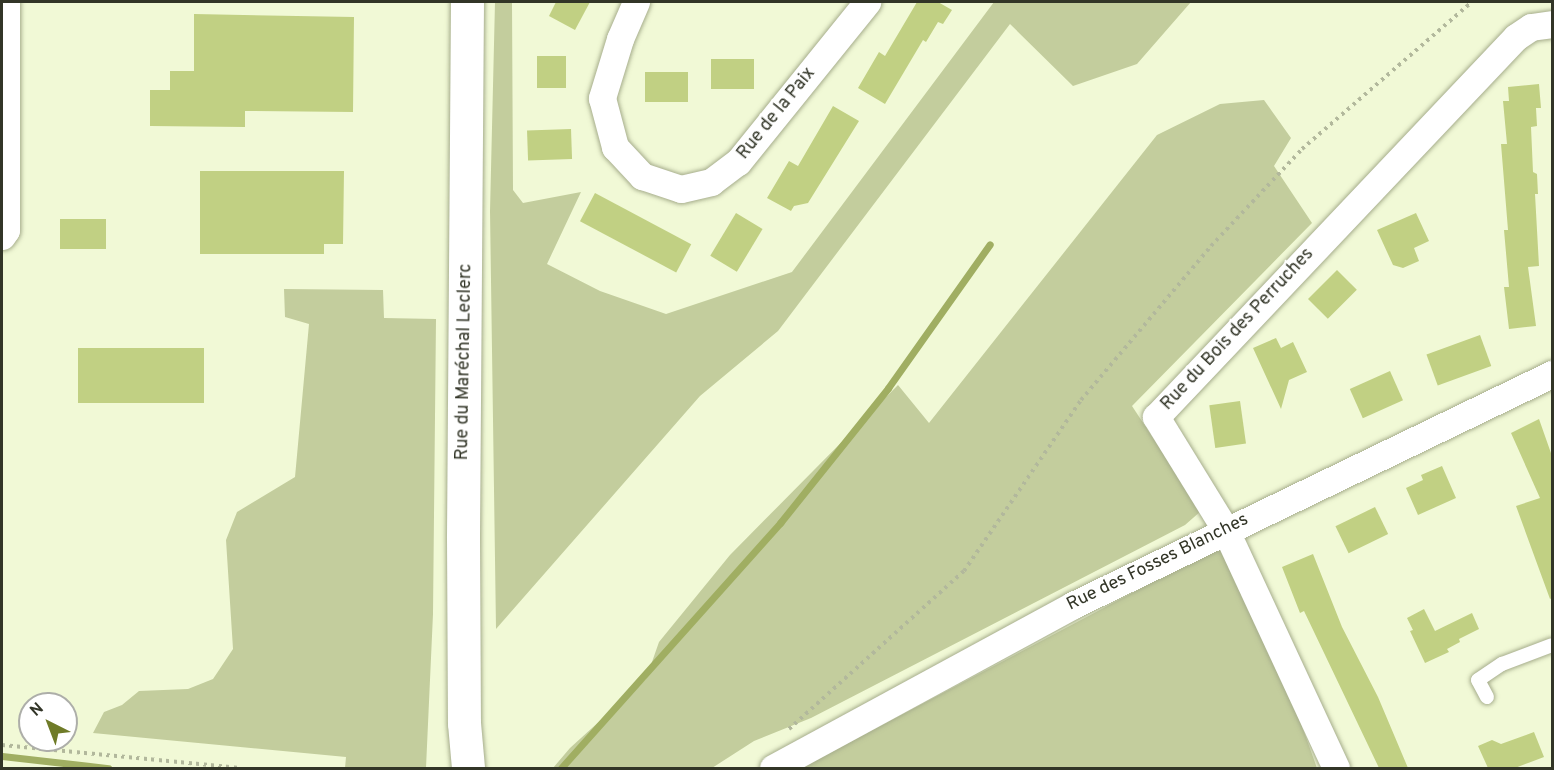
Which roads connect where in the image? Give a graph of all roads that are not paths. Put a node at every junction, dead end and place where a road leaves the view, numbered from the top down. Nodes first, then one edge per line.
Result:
1 (6, 2) edge
2 (453, 2) edge
3 (467, 2) edge
4 (636, 2) edge
5 (867, 2) edge
6 (1552, 24) edge
7 (467, 81) junction
8 (2, 236) edge
9 (1552, 374) edge
10 (1225, 530) junction
11 (1552, 645) edge
12 (1487, 697) dead end
13 (464, 723) junction
14 (458, 768) edge
15 (468, 768) edge
16 (773, 768) edge
17 (1336, 768) edge

1 - 8 street
2 - 7 street
3 - 7 main road, Rue du Maréchal Leclerc
4 - 5 street, Rue de la Paix
6 - 10 street, Rue du Bois des Perruches
7 - 13 main road, Rue du Maréchal Leclerc
9 - 10 street, Rue des Fosses Blanches
10 - 16 street, Rue des Fosses Blanches
10 - 17 street, Rue du Bois des Perruches
11 - 12 lane
13 - 14 main road, Rue du Maréchal Leclerc
13 - 15 main road, Rue du Maréchal Leclerc

